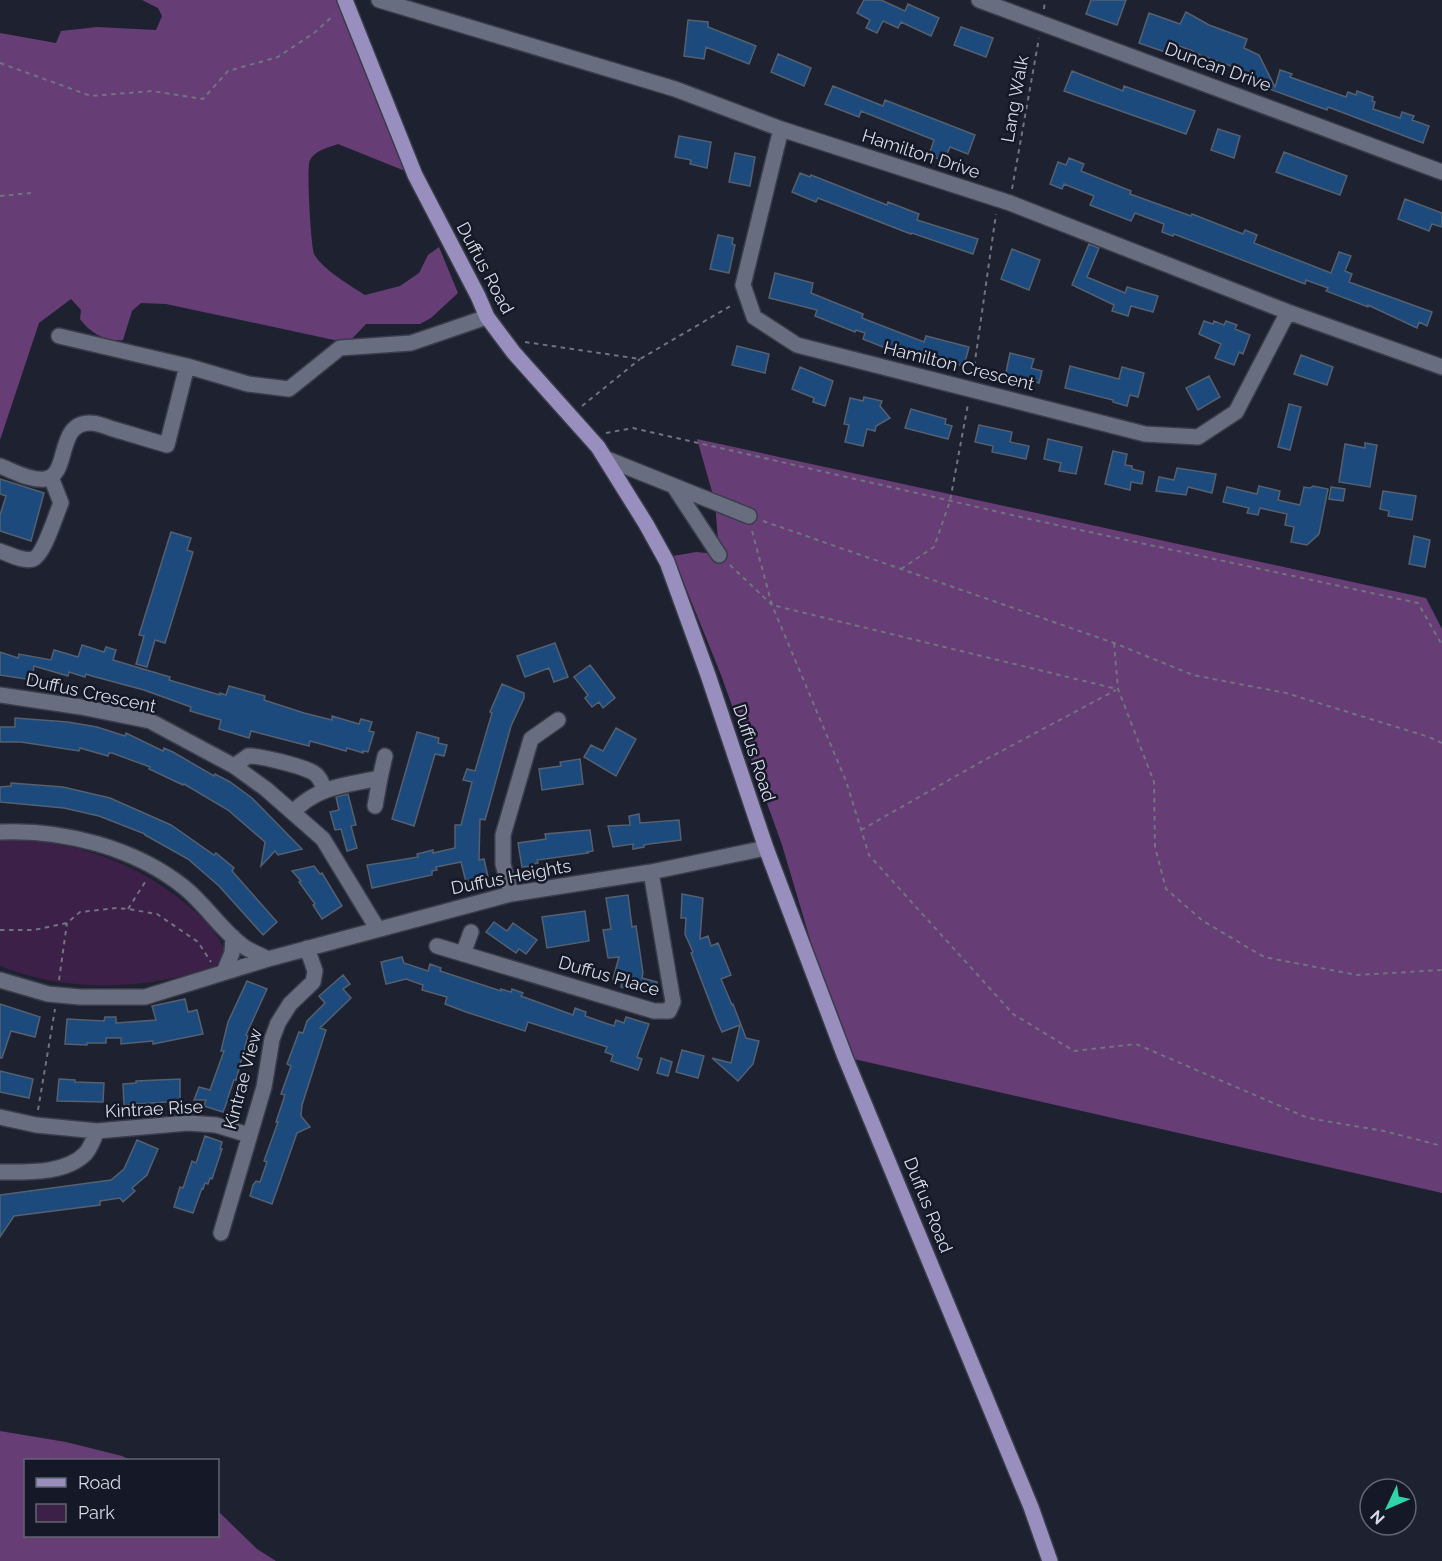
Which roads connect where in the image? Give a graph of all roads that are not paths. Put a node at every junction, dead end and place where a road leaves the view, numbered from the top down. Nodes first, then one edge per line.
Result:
1 (345, 0) edge
2 (379, 0) edge
3 (979, 0) edge
4 (422, 6) edge
5 (781, 129) junction
6 (1442, 172) edge
7 (1288, 312) junction
8 (487, 317) junction
9 (59, 336) dead end
10 (187, 366) junction
11 (1442, 367) edge
12 (607, 459) junction
13 (0, 466) edge
14 (51, 477) junction
15 (675, 488) junction
16 (749, 516) road end
17 (1, 554) edge
18 (719, 555) road end
19 (0, 695) edge
20 (558, 720) dead end
21 (384, 756) dead end
22 (234, 766) junction
23 (380, 778) junction
24 (324, 789) junction
25 (375, 806) dead end
26 (293, 812) junction
27 (0, 832) edge
28 (766, 848) junction
29 (651, 872) junction
30 (511, 894) junction
31 (377, 928) junction
32 (471, 932) dead end
33 (233, 937) junction
34 (437, 946) dead end
35 (307, 948) junction
36 (463, 954) junction
37 (268, 958) junction
38 (221, 973) junction
39 (0, 980) edge
40 (0, 1117) edge
41 (97, 1131) junction
42 (249, 1135) junction
43 (0, 1172) edge
44 (221, 1233) dead end
45 (1050, 1561) edge

1 - 8 main road, Duffus Road
2 - 4 street, Hamilton Drive
3 - 6 street, Duncan Drive
4 - 5 street, Hamilton Drive
5 - 7 street, Hamilton Drive
5 - 7 street, Hamilton Crescent
7 - 11 street, Hamilton Drive
8 - 10 street
8 - 12 main road, Duffus Road
9 - 10 street
10 - 14 street
12 - 15 street
12 - 28 main road, Duffus Road
13 - 14 street
14 - 17 street
15 - 16 street
15 - 18 street
19 - 22 street, Duffus Crescent
20 - 30 street
21 - 23 street
22 - 24 street
22 - 26 street, Duffus Crescent
23 - 24 street
23 - 25 street
24 - 26 street
26 - 31 street, Duffus Crescent
27 - 33 street
28 - 29 street, Duffus Heights
28 - 45 main road, Duffus Road
29 - 30 street, Duffus Heights
29 - 36 street, Duffus Place
30 - 31 street, Duffus Heights
31 - 35 street, Duffus Heights
32 - 36 street
33 - 37 street
33 - 38 street
34 - 36 street, Duffus Place
35 - 37 street, Duffus Heights
35 - 42 street, Kintrae View
37 - 38 street, Duffus Heights
38 - 39 street, Duffus Heights
40 - 41 street, Kintrae Rise
41 - 42 street, Kintrae Rise
41 - 43 street, Kintrae Rise
42 - 44 street, Kintrae View

